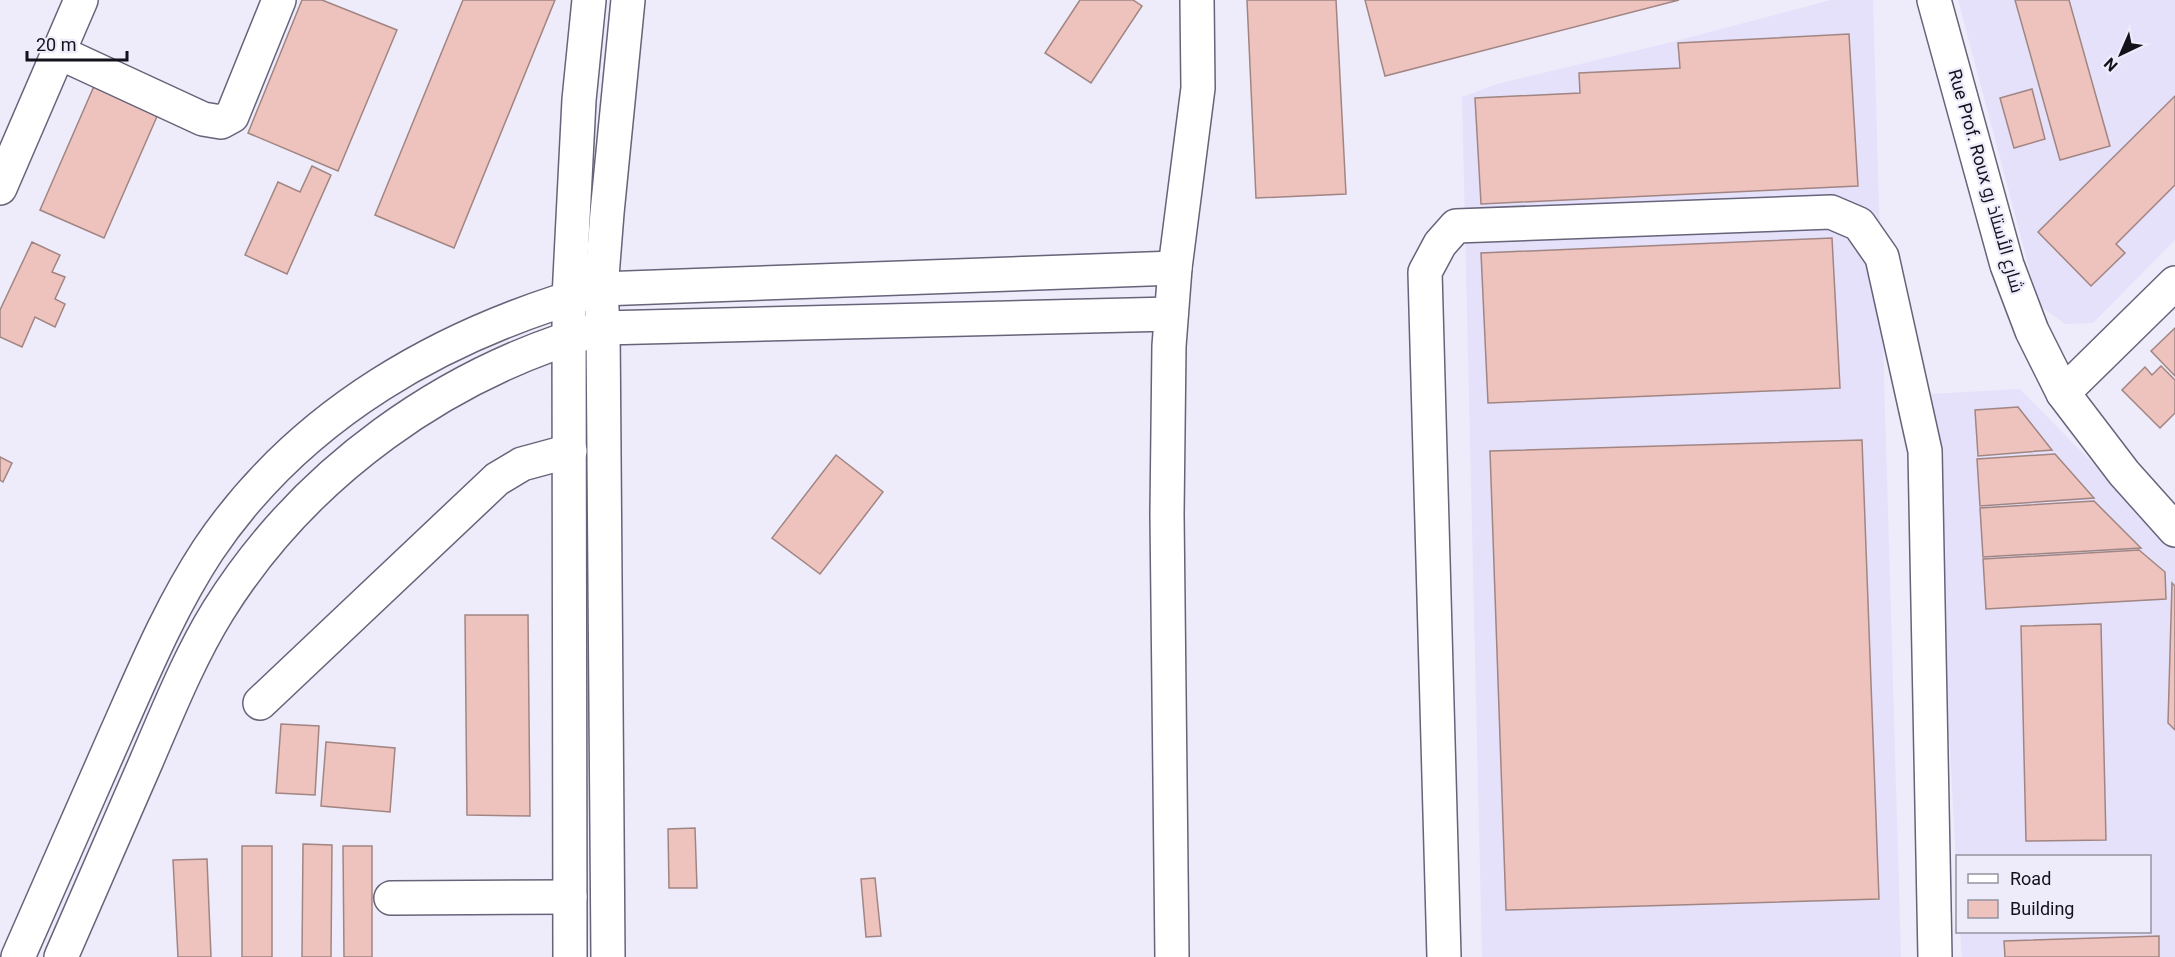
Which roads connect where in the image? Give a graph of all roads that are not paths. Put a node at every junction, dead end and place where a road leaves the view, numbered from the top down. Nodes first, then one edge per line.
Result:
1 (81, 0) edge
2 (279, 0) edge
3 (589, 0) edge
4 (628, 0) edge
5 (1197, 0) edge
6 (1934, 0) edge
7 (58, 52) junction
8 (0, 188) edge
9 (1175, 268) junction
10 (2175, 283) edge
11 (601, 289) junction
12 (569, 298) junction
13 (1171, 314) junction
14 (603, 328) junction
15 (569, 337) junction
16 (2063, 393) junction
17 (570, 451) junction
18 (2175, 531) edge
19 (164, 626) junction
20 (200, 644) junction
21 (260, 703) dead end
22 (570, 897) junction
23 (391, 898) dead end
24 (18, 957) edge
25 (61, 957) edge
26 (570, 957) edge
27 (608, 957) edge
28 (1172, 957) edge
29 (1444, 957) edge
30 (1935, 957) edge

1 - 7 street
2 - 7 street
3 - 12 street
4 - 11 street
5 - 9 street
6 - 16 street, Rue Prof. Roux شارع الأستاذ رو
7 - 8 street
9 - 11 street
9 - 13 street
10 - 16 street
11 - 12 street
11 - 14 street
12 - 15 street
12 - 19 street
13 - 14 street
13 - 28 street
14 - 15 street
14 - 27 street
15 - 17 street
15 - 20 street
16 - 18 street, Rue Prof. Roux شارع الأستاذ رو
17 - 21 street
17 - 22 street
19 - 20 street
19 - 24 street
20 - 25 street
22 - 23 street
22 - 26 street
29 - 30 street

